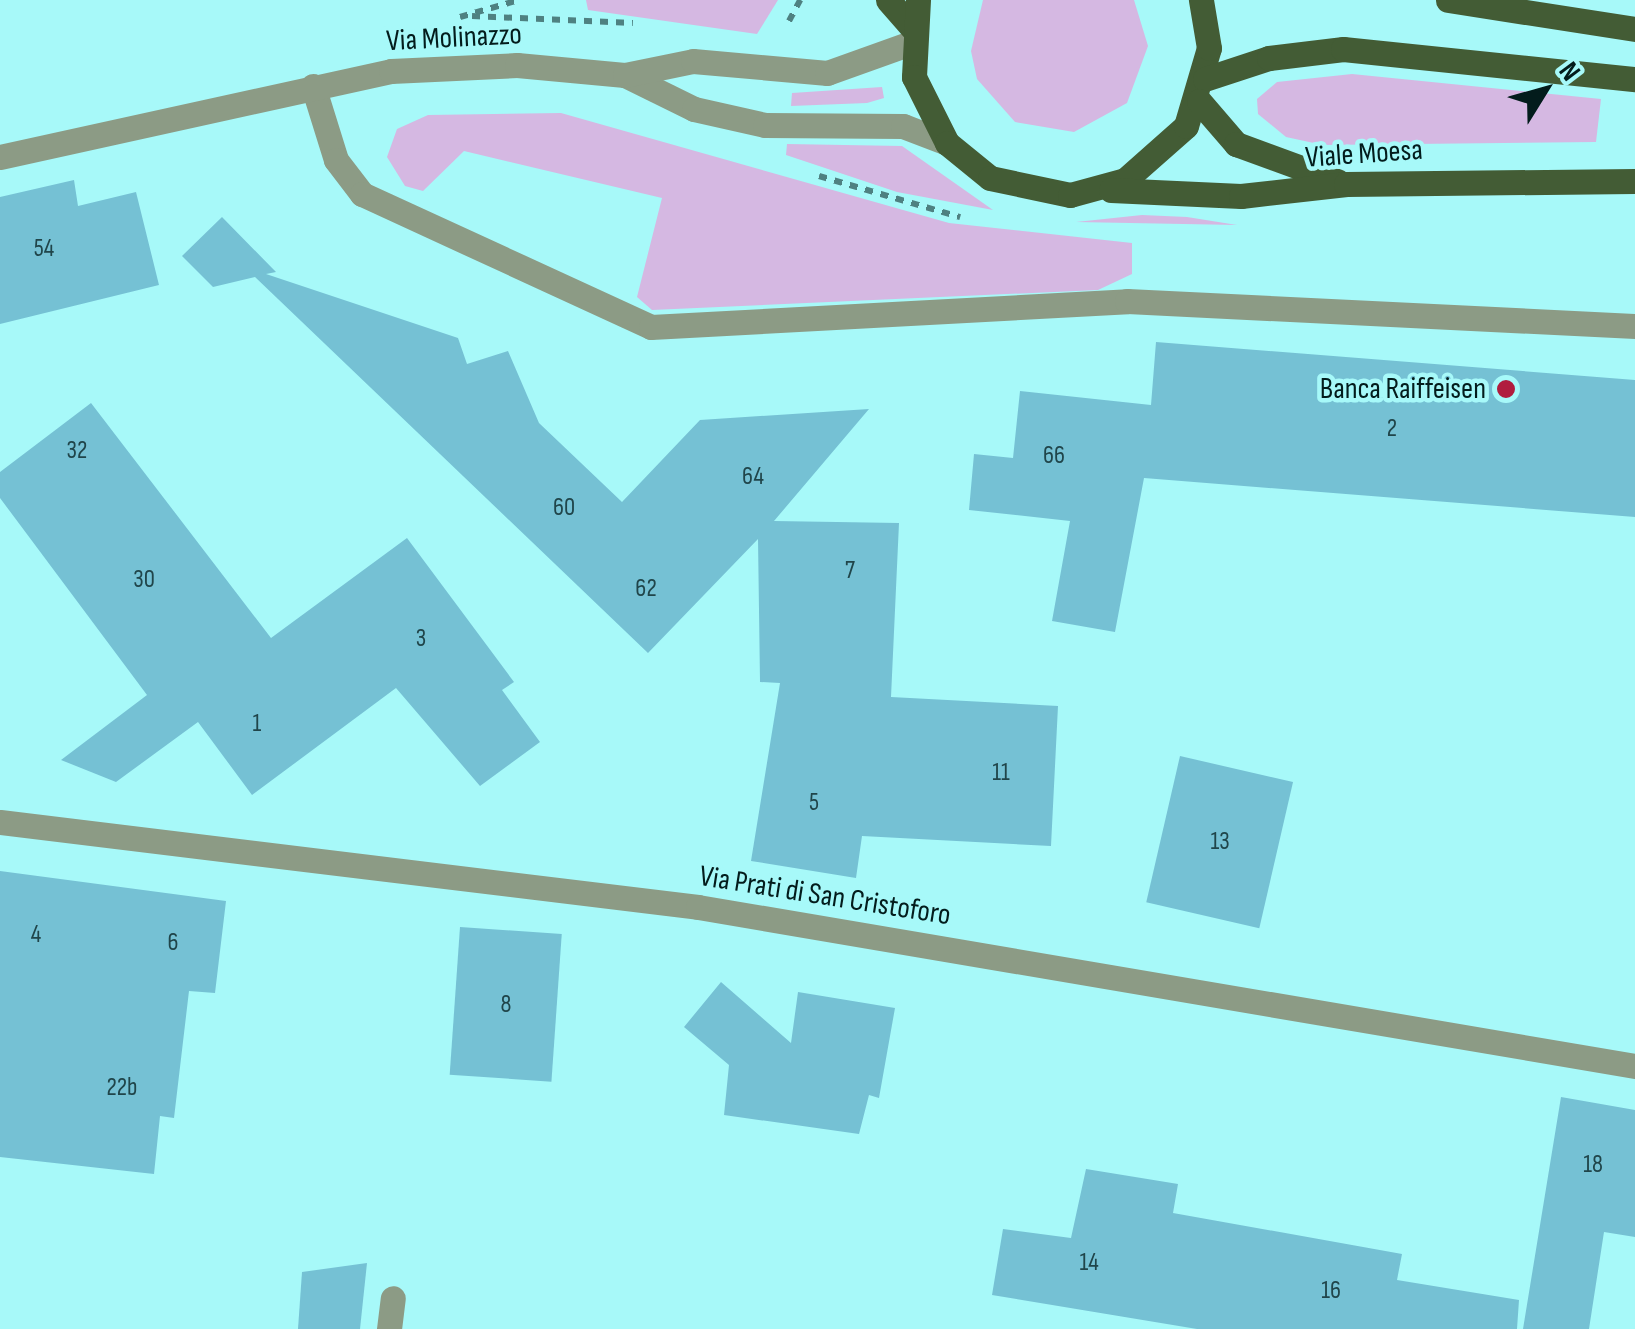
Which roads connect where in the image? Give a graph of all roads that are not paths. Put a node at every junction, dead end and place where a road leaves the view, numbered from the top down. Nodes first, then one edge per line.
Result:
1 (888, 0) edge
2 (918, 0) edge
3 (1201, 0) edge
4 (1448, 0) edge
5 (1635, 30) edge
6 (911, 36) junction
7 (625, 76) junction
8 (1635, 79) edge
9 (313, 86) junction
10 (1202, 90) junction
11 (947, 142) junction
12 (0, 157) edge
13 (1635, 181) edge
14 (1346, 184) junction
15 (1098, 190) junction
16 (1635, 326) edge
17 (0, 822) edge
18 (1635, 1066) edge
19 (393, 1298) dead end
20 (389, 1329) edge

1 - 6 main road
2 - 6 main road
3 - 10 main road
4 - 5 main road
6 - 7 street, Via Molinazzo
6 - 11 main road
7 - 9 street, Via Molinazzo
7 - 11 street
8 - 10 main road
9 - 12 street, Via Molinazzo
9 - 16 street
10 - 14 main road
10 - 15 main road
11 - 15 main road, Viale Moesa
13 - 14 main road, Viale Moesa
14 - 15 main road, Viale Moesa
17 - 18 street, Via Prati di San Cristoforo
19 - 20 street

